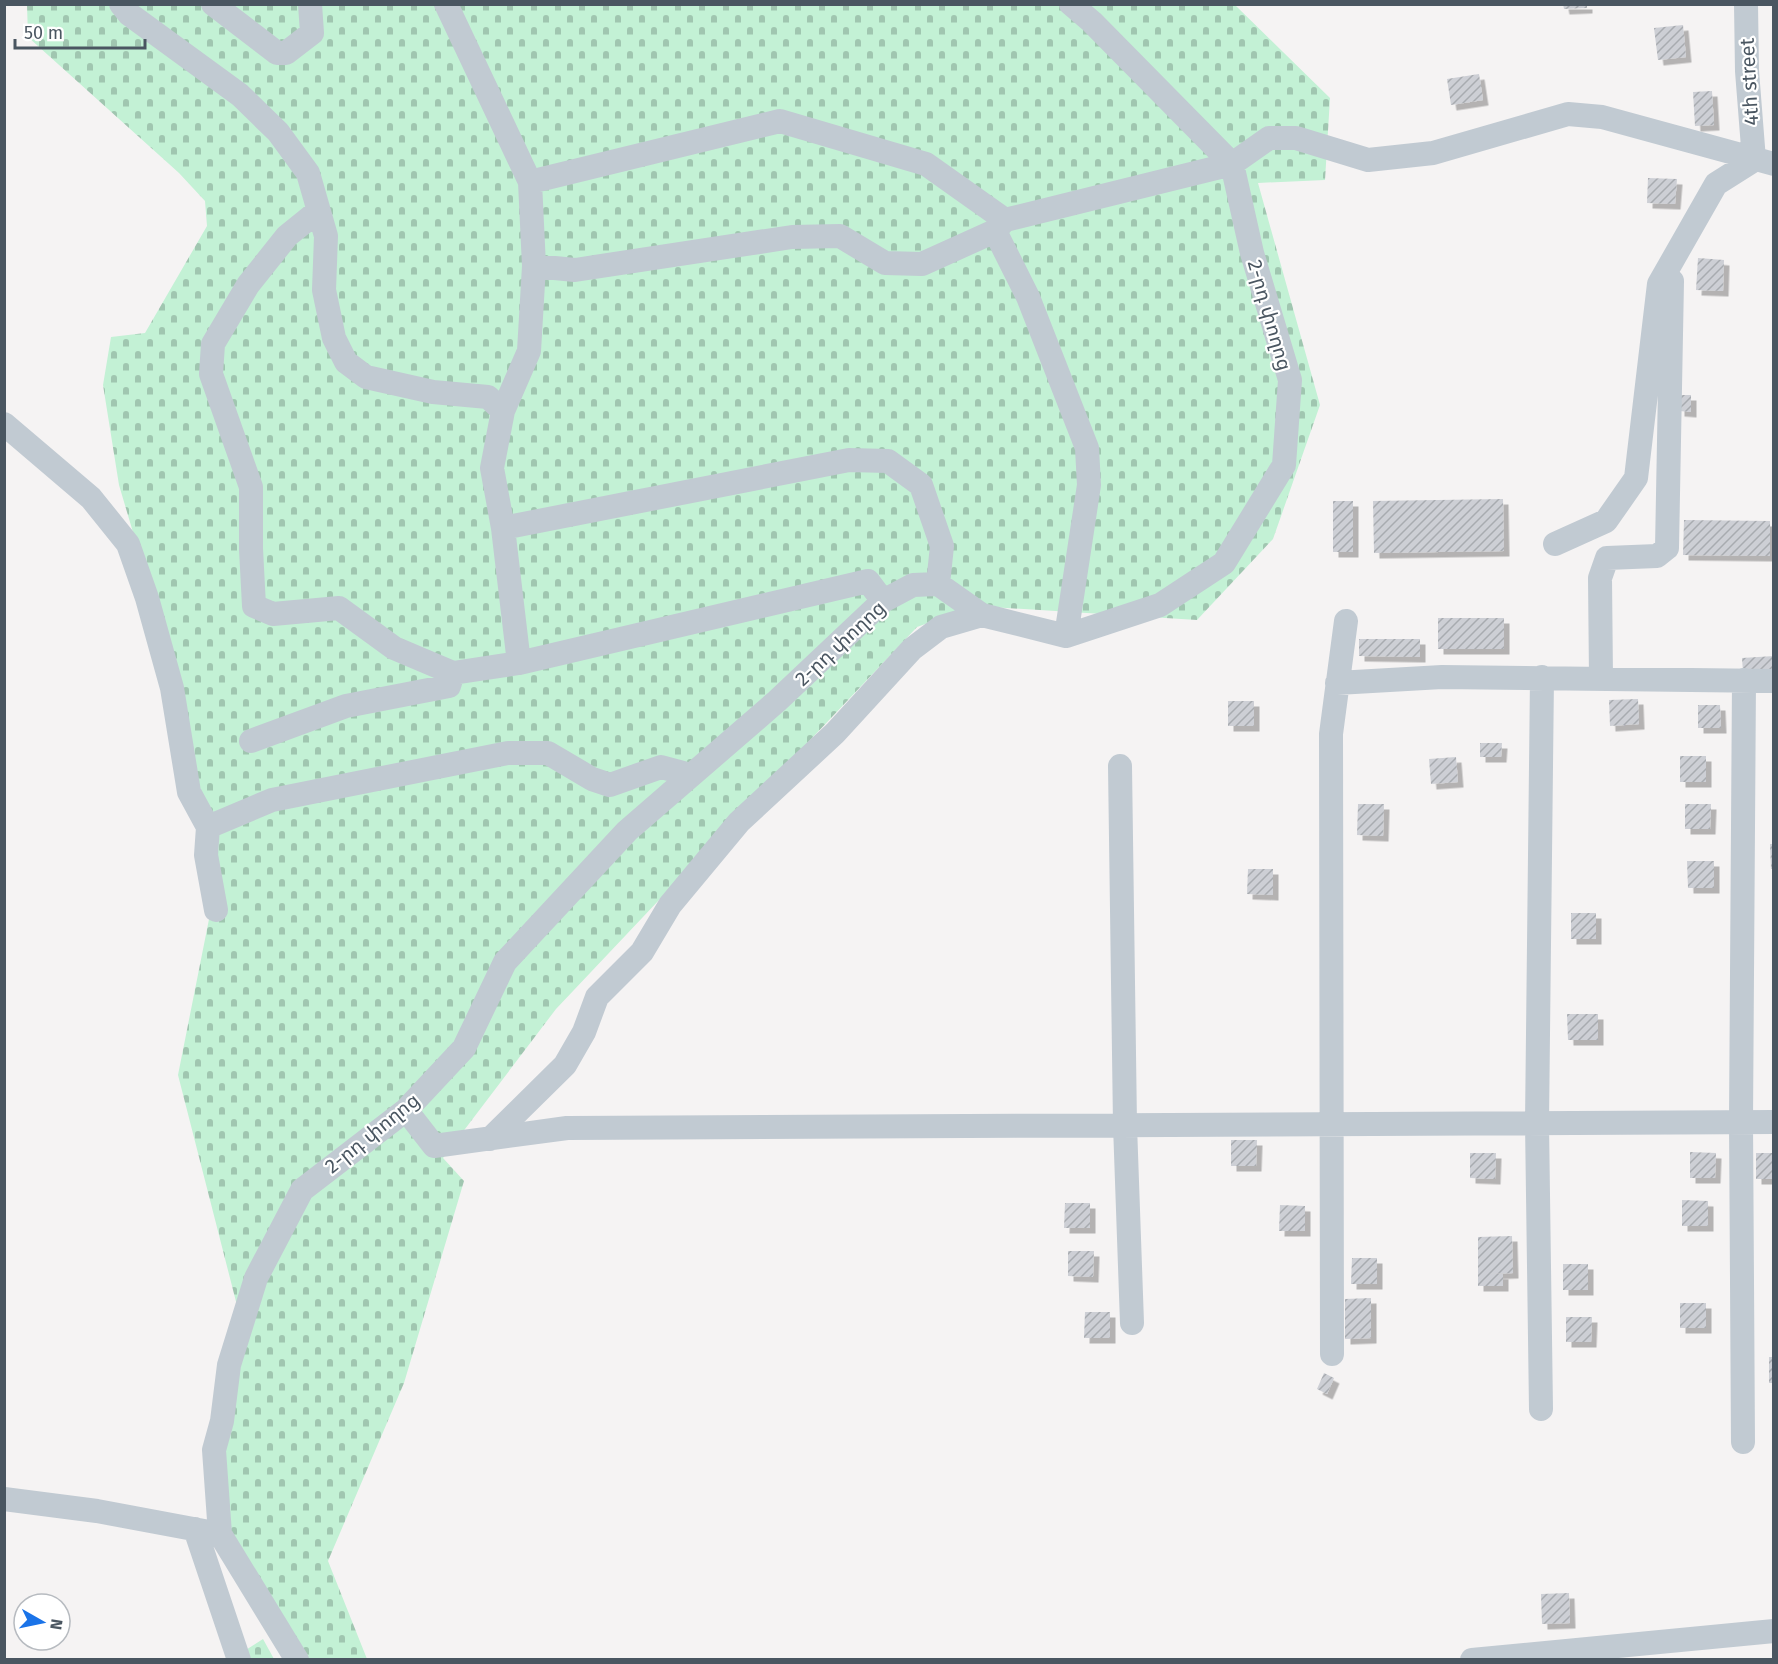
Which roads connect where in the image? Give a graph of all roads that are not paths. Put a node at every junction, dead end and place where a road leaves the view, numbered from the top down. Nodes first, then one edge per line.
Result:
1 (121, 4) edge
2 (213, 4) edge
3 (310, 4) edge
4 (446, 4) edge
5 (1071, 4) edge
6 (1746, 4) edge
7 (1764, 162) edge
8 (1232, 164) junction
9 (530, 182) junction
10 (318, 211) junction
11 (1000, 226) junction
12 (534, 266) junction
13 (1667, 270) junction
14 (503, 411) junction
15 (4, 424) edge
16 (503, 528) junction
17 (1555, 544) dead end
18 (938, 584) junction
19 (883, 601) junction
20 (982, 615) junction
21 (1346, 621) dead end
22 (1066, 636) junction
23 (519, 663) junction
24 (453, 673) junction
25 (1542, 676) junction
26 (1601, 678) junction
27 (1744, 680) junction
28 (1773, 681) edge
29 (1338, 683) junction
30 (251, 741) dead end
31 (1120, 766) dead end
32 (691, 775) junction
33 (208, 827) junction
34 (216, 910) dead end
35 (406, 1110) junction
36 (1741, 1121) junction
37 (1773, 1122) edge
38 (1537, 1123) junction
39 (1334, 1124) junction
40 (1125, 1125) junction
41 (490, 1138) junction
42 (1132, 1323) dead end
43 (1332, 1353) dead end
44 (1541, 1409) dead end
45 (1743, 1442) dead end
46 (4, 1499) edge
47 (195, 1529) junction
48 (220, 1533) junction
49 (1773, 1630) edge
50 (239, 1659) edge
51 (297, 1659) edge
52 (1472, 1659) edge

1 - 10 street
2 - 3 street
4 - 9 street
5 - 8 street
6 - 7 street, 4th street
7 - 8 street
7 - 13 street
8 - 11 street
8 - 22 street, 2-րդ փողոց
9 - 11 street
9 - 12 street
10 - 14 street
10 - 24 street
11 - 12 street
11 - 22 street
12 - 14 street
13 - 17 street
13 - 26 street
14 - 16 street
15 - 33 street
16 - 18 street
16 - 23 street
18 - 19 street, 2-րդ փողոց
18 - 20 street
19 - 23 street
19 - 32 street, 2-րդ փողոց
20 - 22 street
20 - 41 street
21 - 29 street
23 - 24 street
24 - 30 street
25 - 26 street
25 - 29 street
25 - 38 street
26 - 27 street
27 - 28 street
27 - 36 street
29 - 39 street
31 - 40 street
32 - 33 street
32 - 35 street, 2-րդ փողոց
33 - 34 street
35 - 41 street
35 - 48 street, 2-րդ փողոց
36 - 37 street
36 - 38 street
36 - 45 street
38 - 39 street
38 - 44 street
39 - 40 street
39 - 43 street
40 - 41 street
40 - 42 street
46 - 47 street
47 - 48 street
47 - 50 street
48 - 51 street
49 - 52 street

